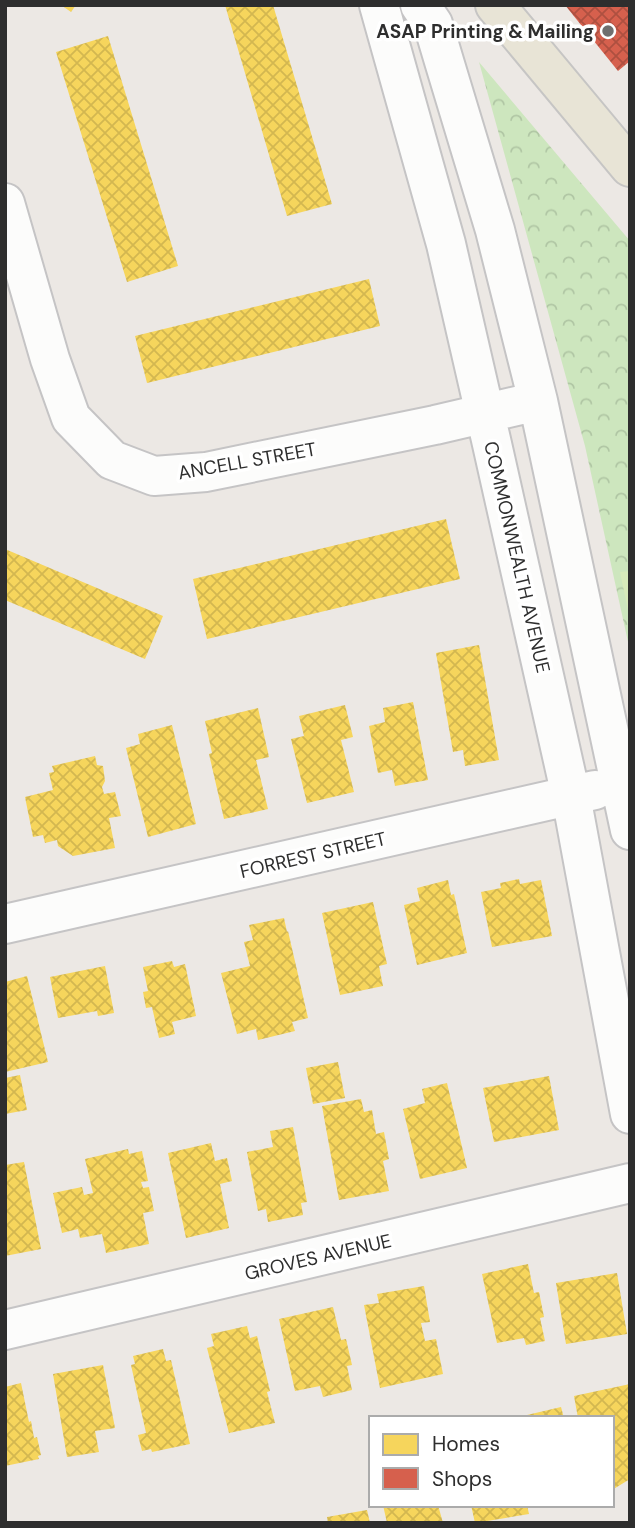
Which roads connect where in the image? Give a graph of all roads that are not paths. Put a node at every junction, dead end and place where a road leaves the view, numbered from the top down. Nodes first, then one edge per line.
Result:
1 (379, 5) edge
2 (420, 5) edge
3 (495, 5) edge
4 (630, 167) edge
5 (5, 203) edge
6 (495, 230) junction
7 (446, 244) junction
8 (538, 401) junction
9 (485, 414) junction
10 (621, 784) junction
11 (570, 796) junction
12 (630, 831) edge
13 (5, 924) edge
14 (630, 1114) edge
15 (630, 1183) edge
16 (5, 1330) edge

1 - 7 street, COMMONWEALTH AVENUE
2 - 6 street
3 - 4 main road
5 - 9 street, ANCELL STREET
6 - 7 street
6 - 8 street
7 - 9 street, COMMONWEALTH AVENUE
8 - 9 street, ANCELL STREET
8 - 10 street
9 - 11 street, COMMONWEALTH AVENUE
10 - 11 street, FORREST STREET
10 - 12 street
11 - 13 street, FORREST STREET
11 - 14 street, COMMONWEALTH AVENUE
15 - 16 street, GROVES AVENUE

